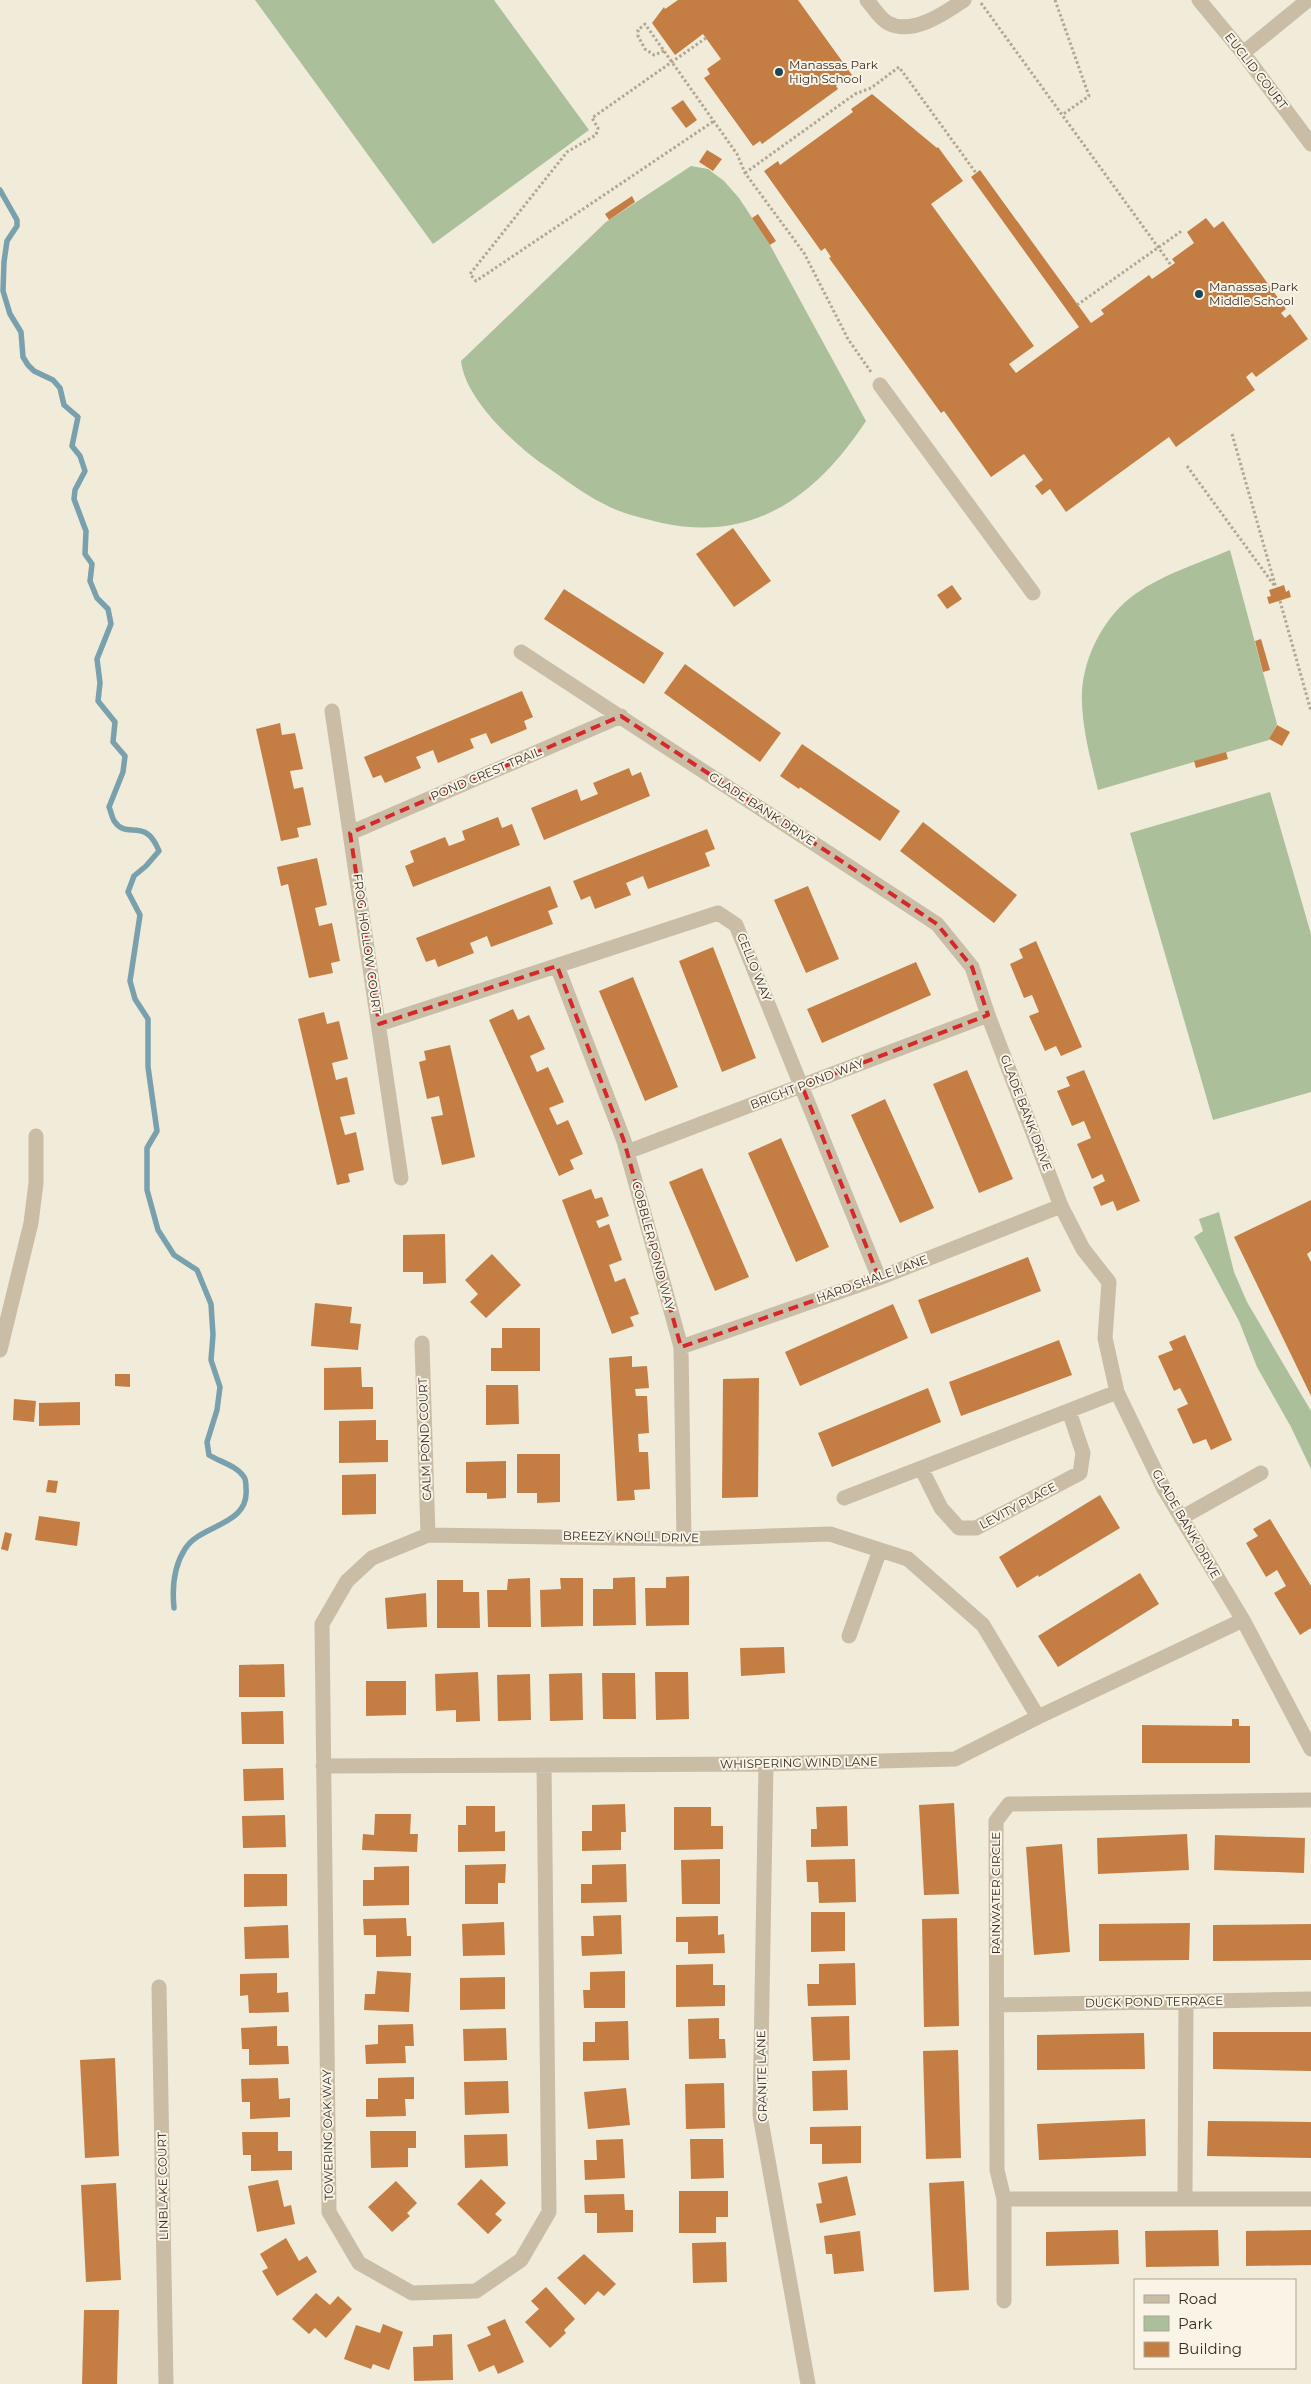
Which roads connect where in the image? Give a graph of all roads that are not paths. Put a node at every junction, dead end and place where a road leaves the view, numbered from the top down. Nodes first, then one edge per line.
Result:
1 (867, 0) edge
2 (964, 0) edge
3 (1199, 0) edge
4 (1308, 0) edge
5 (1243, 53) junction
6 (1311, 144) edge
7 (880, 385) road end
8 (1033, 593) dead end
9 (521, 652) dead end
10 (332, 712) dead end
11 (621, 716) junction
12 (350, 833) junction
13 (557, 966) junction
14 (988, 1016) junction
15 (378, 1024) junction
16 (802, 1086) junction
17 (36, 1136) dead end
18 (627, 1152) junction
19 (401, 1178) dead end
20 (1061, 1206) junction
21 (879, 1278) junction
22 (422, 1343) dead end
23 (681, 1347) junction
24 (0, 1350) edge
25 (1117, 1392) junction
26 (1068, 1411) junction
27 (921, 1468) junction
28 (1261, 1473) dead end
29 (844, 1498) dead end
30 (1181, 1518) junction
31 (428, 1535) junction
32 (684, 1539) junction
33 (880, 1550) junction
34 (1242, 1620) junction
35 (849, 1636) dead end
36 (1038, 1717) junction
37 (1311, 1749) edge
38 (766, 1764) junction
39 (544, 1765) junction
40 (323, 1766) junction
41 (1311, 1800) edge
42 (159, 1987) dead end
43 (1311, 1999) edge
44 (1186, 2002) junction
45 (997, 2005) junction
46 (1004, 2199) junction
47 (1184, 2199) junction
48 (1311, 2199) edge
49 (1004, 2301) dead end
50 (166, 2384) edge
51 (808, 2384) edge

1 - 2 street
3 - 5 street, EUCLID COURT
4 - 5 street
5 - 6 street, EUCLID COURT
7 - 8 street
9 - 11 street, GLADE BANK DRIVE
10 - 12 street, FROG HOLLOW COURT
11 - 12 street, POND CREST TRAIL
11 - 14 street, GLADE BANK DRIVE
12 - 15 street, FROG HOLLOW COURT
13 - 15 street, CELLO WAY
13 - 16 street, CELLO WAY
13 - 18 street, COBBLER POND WAY
14 - 16 street, BRIGHT POND WAY
14 - 20 street, GLADE BANK DRIVE
15 - 19 street, FROG HOLLOW COURT
16 - 18 street, BRIGHT POND WAY
16 - 21 street, CELLO WAY
17 - 24 street
18 - 23 street, COBBLER POND WAY
20 - 21 street, HARD SHALE LANE
20 - 25 street, GLADE BANK DRIVE
21 - 23 street, HARD SHALE LANE
22 - 31 street, CALM POND COURT
23 - 32 street, COBBLER POND WAY
25 - 26 street
25 - 30 street, GLADE BANK DRIVE
26 - 27 street
26 - 27 street, LEVITY PLACE
27 - 29 street
28 - 30 street
30 - 34 street, GLADE BANK DRIVE
31 - 32 street, BREEZY KNOLL DRIVE
31 - 40 street, BREEZY KNOLL DRIVE
32 - 33 street, BREEZY KNOLL DRIVE
33 - 35 street
33 - 36 street, BREEZY KNOLL DRIVE
34 - 36 street, WHISPERING WIND LANE
34 - 37 street, GLADE BANK DRIVE
36 - 38 street, WHISPERING WIND LANE
38 - 39 street, WHISPERING WIND LANE
38 - 51 street, GRANITE LANE
39 - 40 street, WHISPERING WIND LANE
39 - 40 street, TOWERING OAK WAY
41 - 45 street, RAINWATER CIRCLE
42 - 50 street, LINBLAKE COURT
43 - 44 street, DUCK POND TERRACE
44 - 45 street, DUCK POND TERRACE
44 - 47 street
45 - 46 street, RAINWATER CIRCLE
46 - 47 street
46 - 49 street, RAINWATER CIRCLE
47 - 48 street

